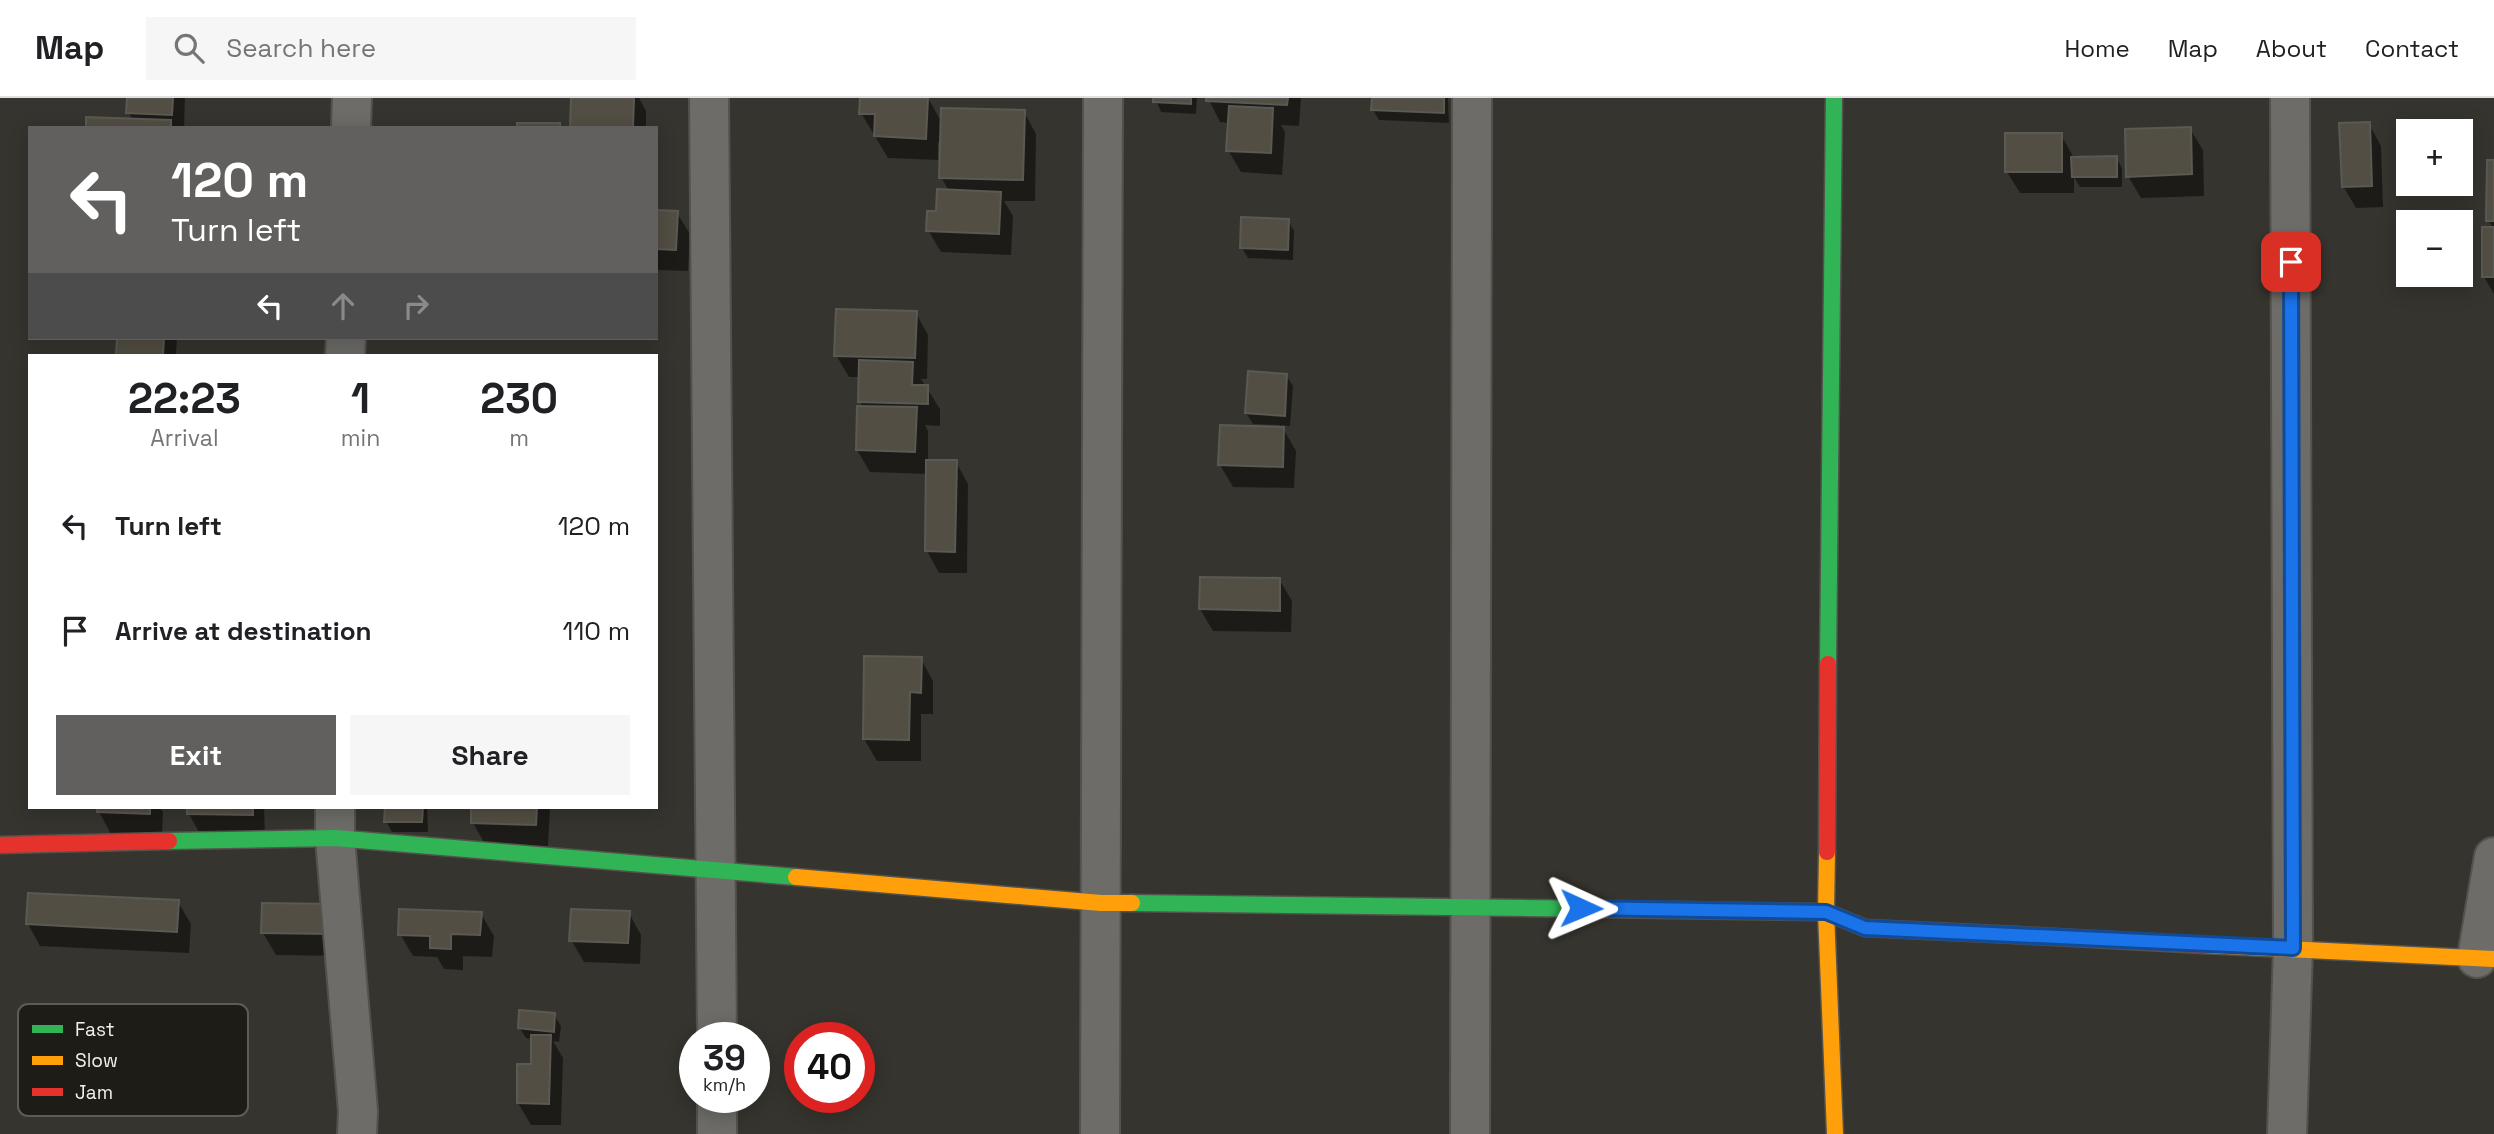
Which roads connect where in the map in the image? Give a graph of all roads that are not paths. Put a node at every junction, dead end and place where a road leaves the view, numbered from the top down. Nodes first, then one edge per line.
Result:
1 (352, 98) edge
2 (709, 98) edge
3 (1103, 98) edge
4 (1472, 98) edge
5 (1834, 98) edge
6 (2290, 98) edge
7 (351, 126) edge
8 (335, 822) edge
9 (0, 845) edge
10 (2494, 857) edge
11 (715, 870) junction
12 (1101, 902) junction
13 (1472, 906) junction
14 (1826, 912) junction
15 (2293, 948) junction
16 (2485, 958) edge
17 (717, 1022) edge
18 (717, 1113) edge
19 (357, 1134) edge
20 (718, 1134) edge
21 (1100, 1134) edge
22 (1470, 1134) edge
23 (1835, 1134) edge
24 (2287, 1134) edge

1 - 7 street
2 - 11 street
3 - 12 street
4 - 13 street
5 - 14 street
6 - 15 street
8 - 9 street
8 - 11 street
8 - 19 street
10 - 16 street
11 - 12 street
11 - 17 street
12 - 13 street
12 - 21 street
13 - 14 street
13 - 22 street
14 - 15 street
14 - 23 street
15 - 16 street
15 - 24 street
18 - 20 street

